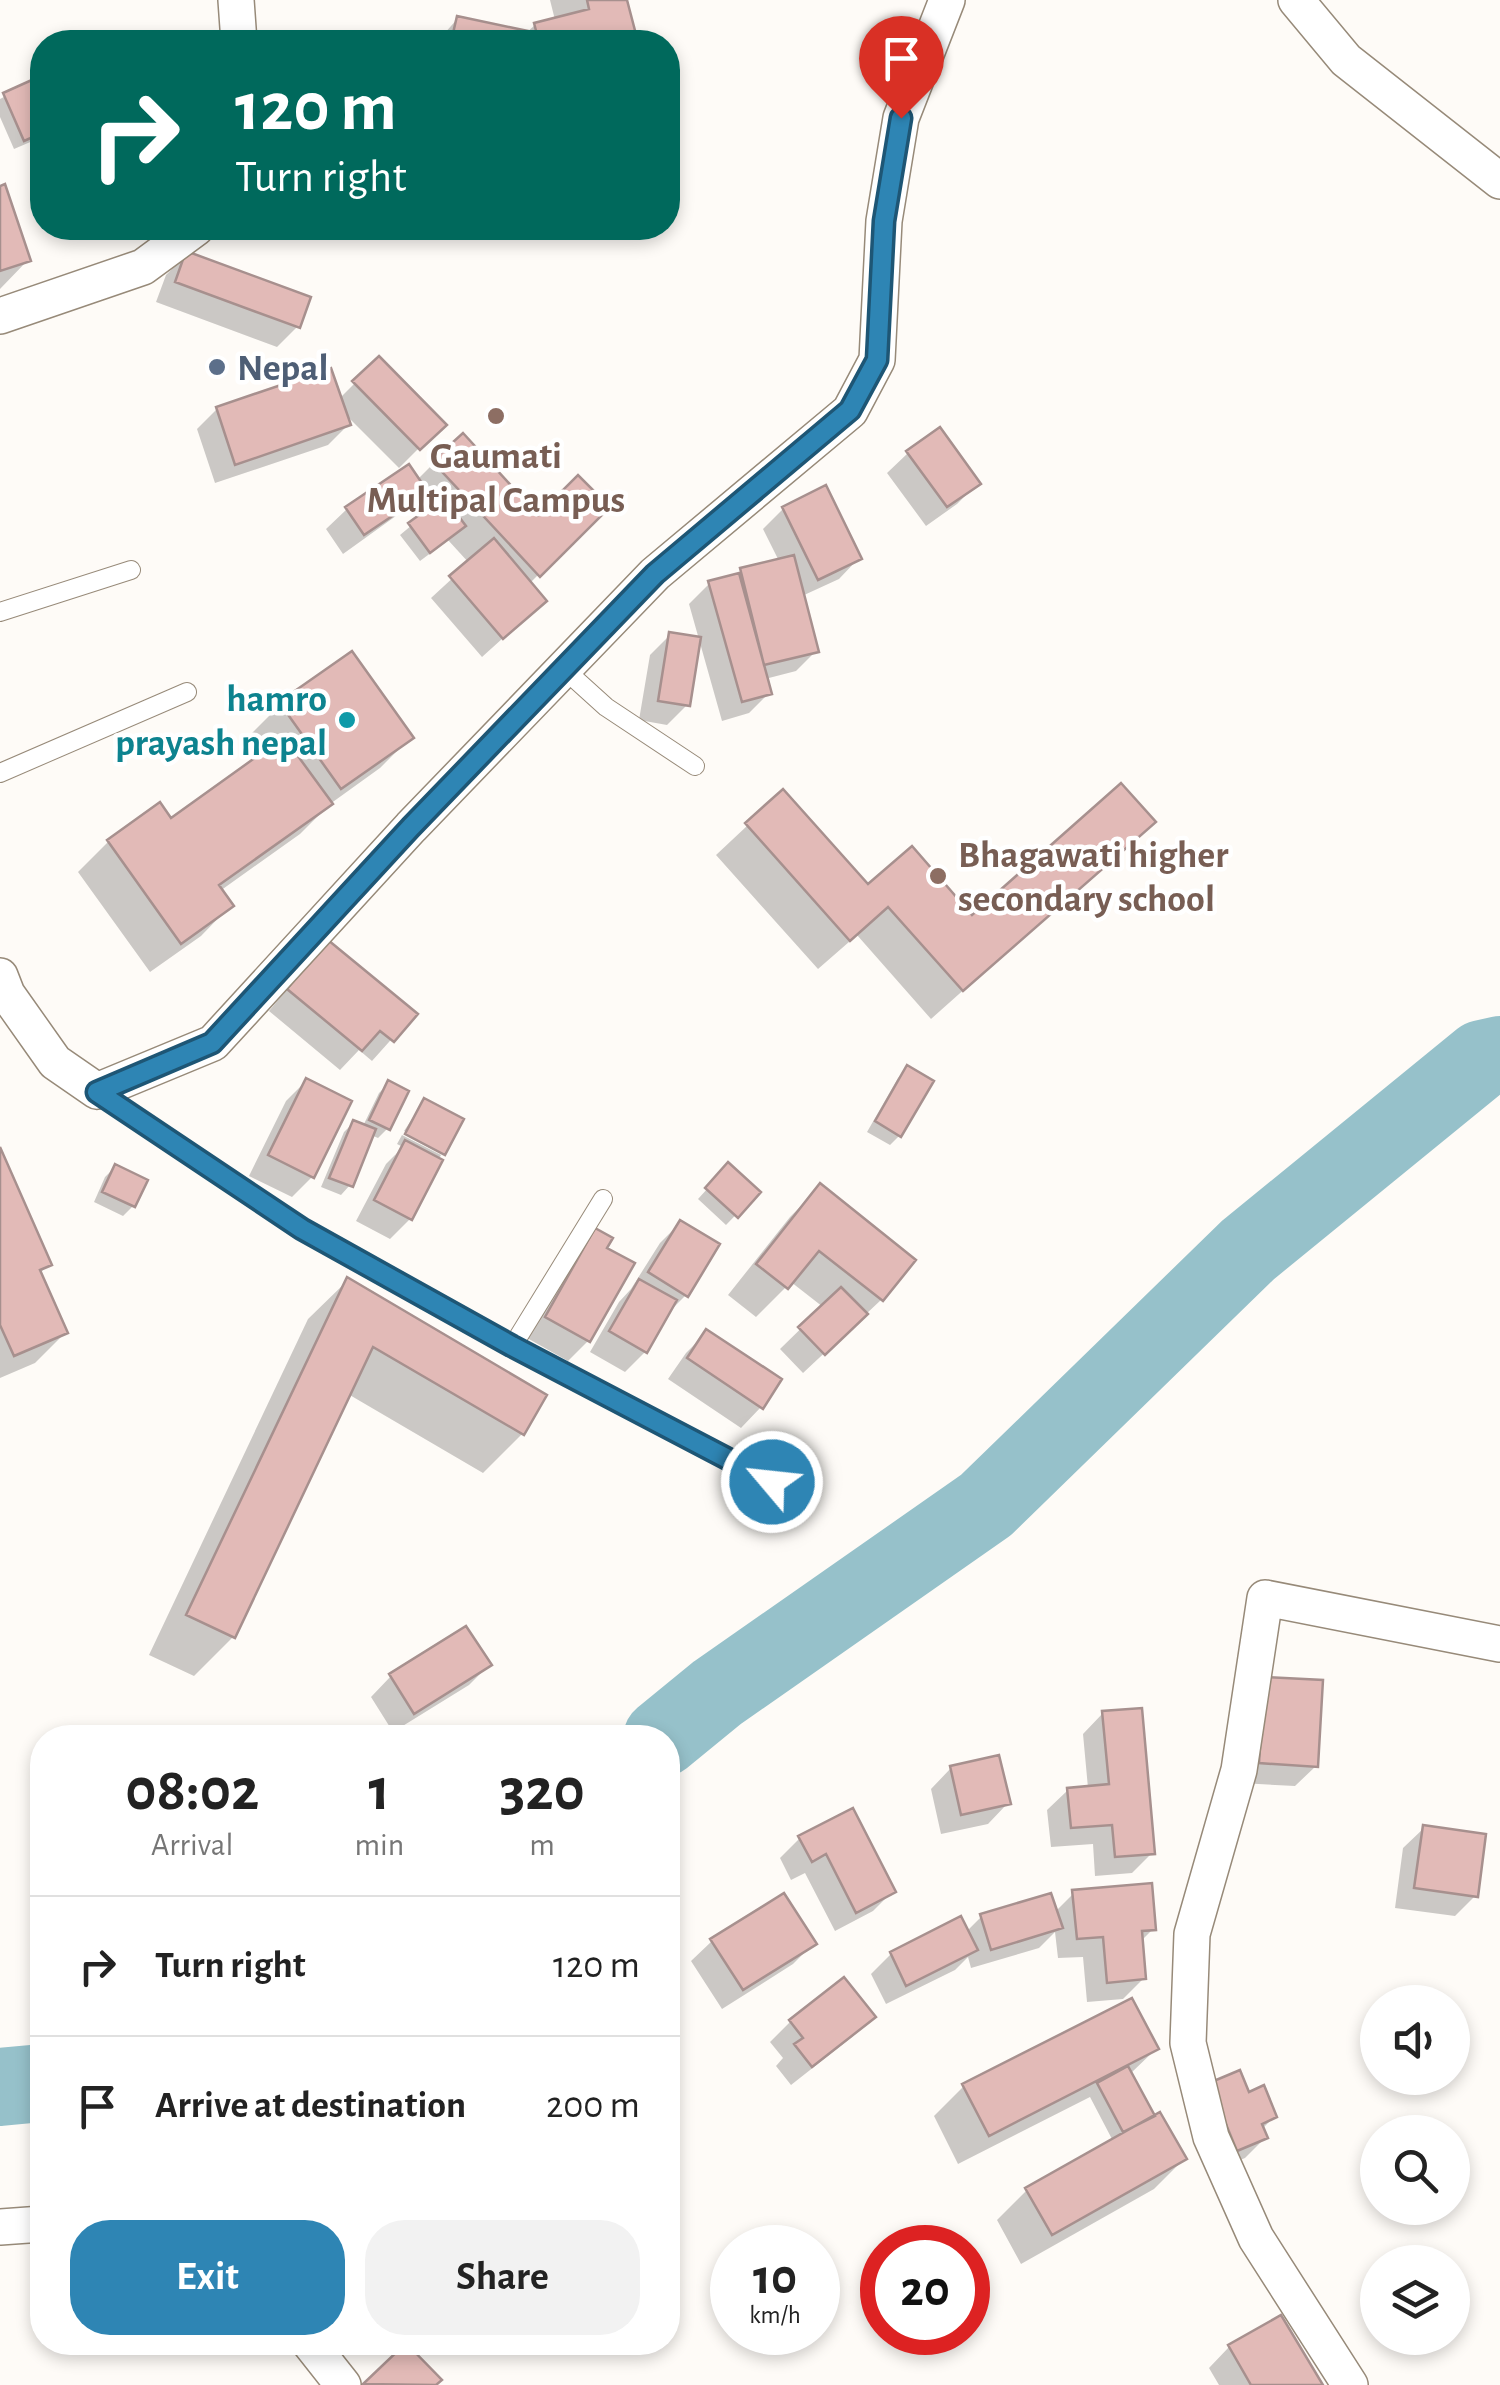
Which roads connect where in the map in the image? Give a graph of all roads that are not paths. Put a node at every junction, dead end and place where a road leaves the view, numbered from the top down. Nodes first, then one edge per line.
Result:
1 (236, 0) edge
2 (947, 0) edge
3 (1296, 0) edge
4 (239, 30) edge
5 (1500, 181) edge
6 (180, 240) edge
7 (0, 316) edge
8 (131, 570) dead end
9 (0, 612) edge
10 (564, 669) junction
11 (187, 692) dead end
12 (695, 766) dead end
13 (0, 773) edge
14 (0, 976) edge
15 (97, 1092) junction
16 (602, 1198) dead end
17 (512, 1346) junction
18 (772, 1482) dead end
19 (1500, 1644) edge
20 (30, 2225) edge
21 (0, 2227) edge
22 (319, 2355) edge
23 (343, 2385) edge
24 (1350, 2385) edge

1 - 4 street
2 - 10 street
3 - 5 street
6 - 7 street
8 - 9 lane
10 - 12 lane
10 - 15 street
11 - 13 lane
14 - 15 street
15 - 17 lane
16 - 17 lane
17 - 18 lane
19 - 24 street
20 - 21 street
22 - 23 street

